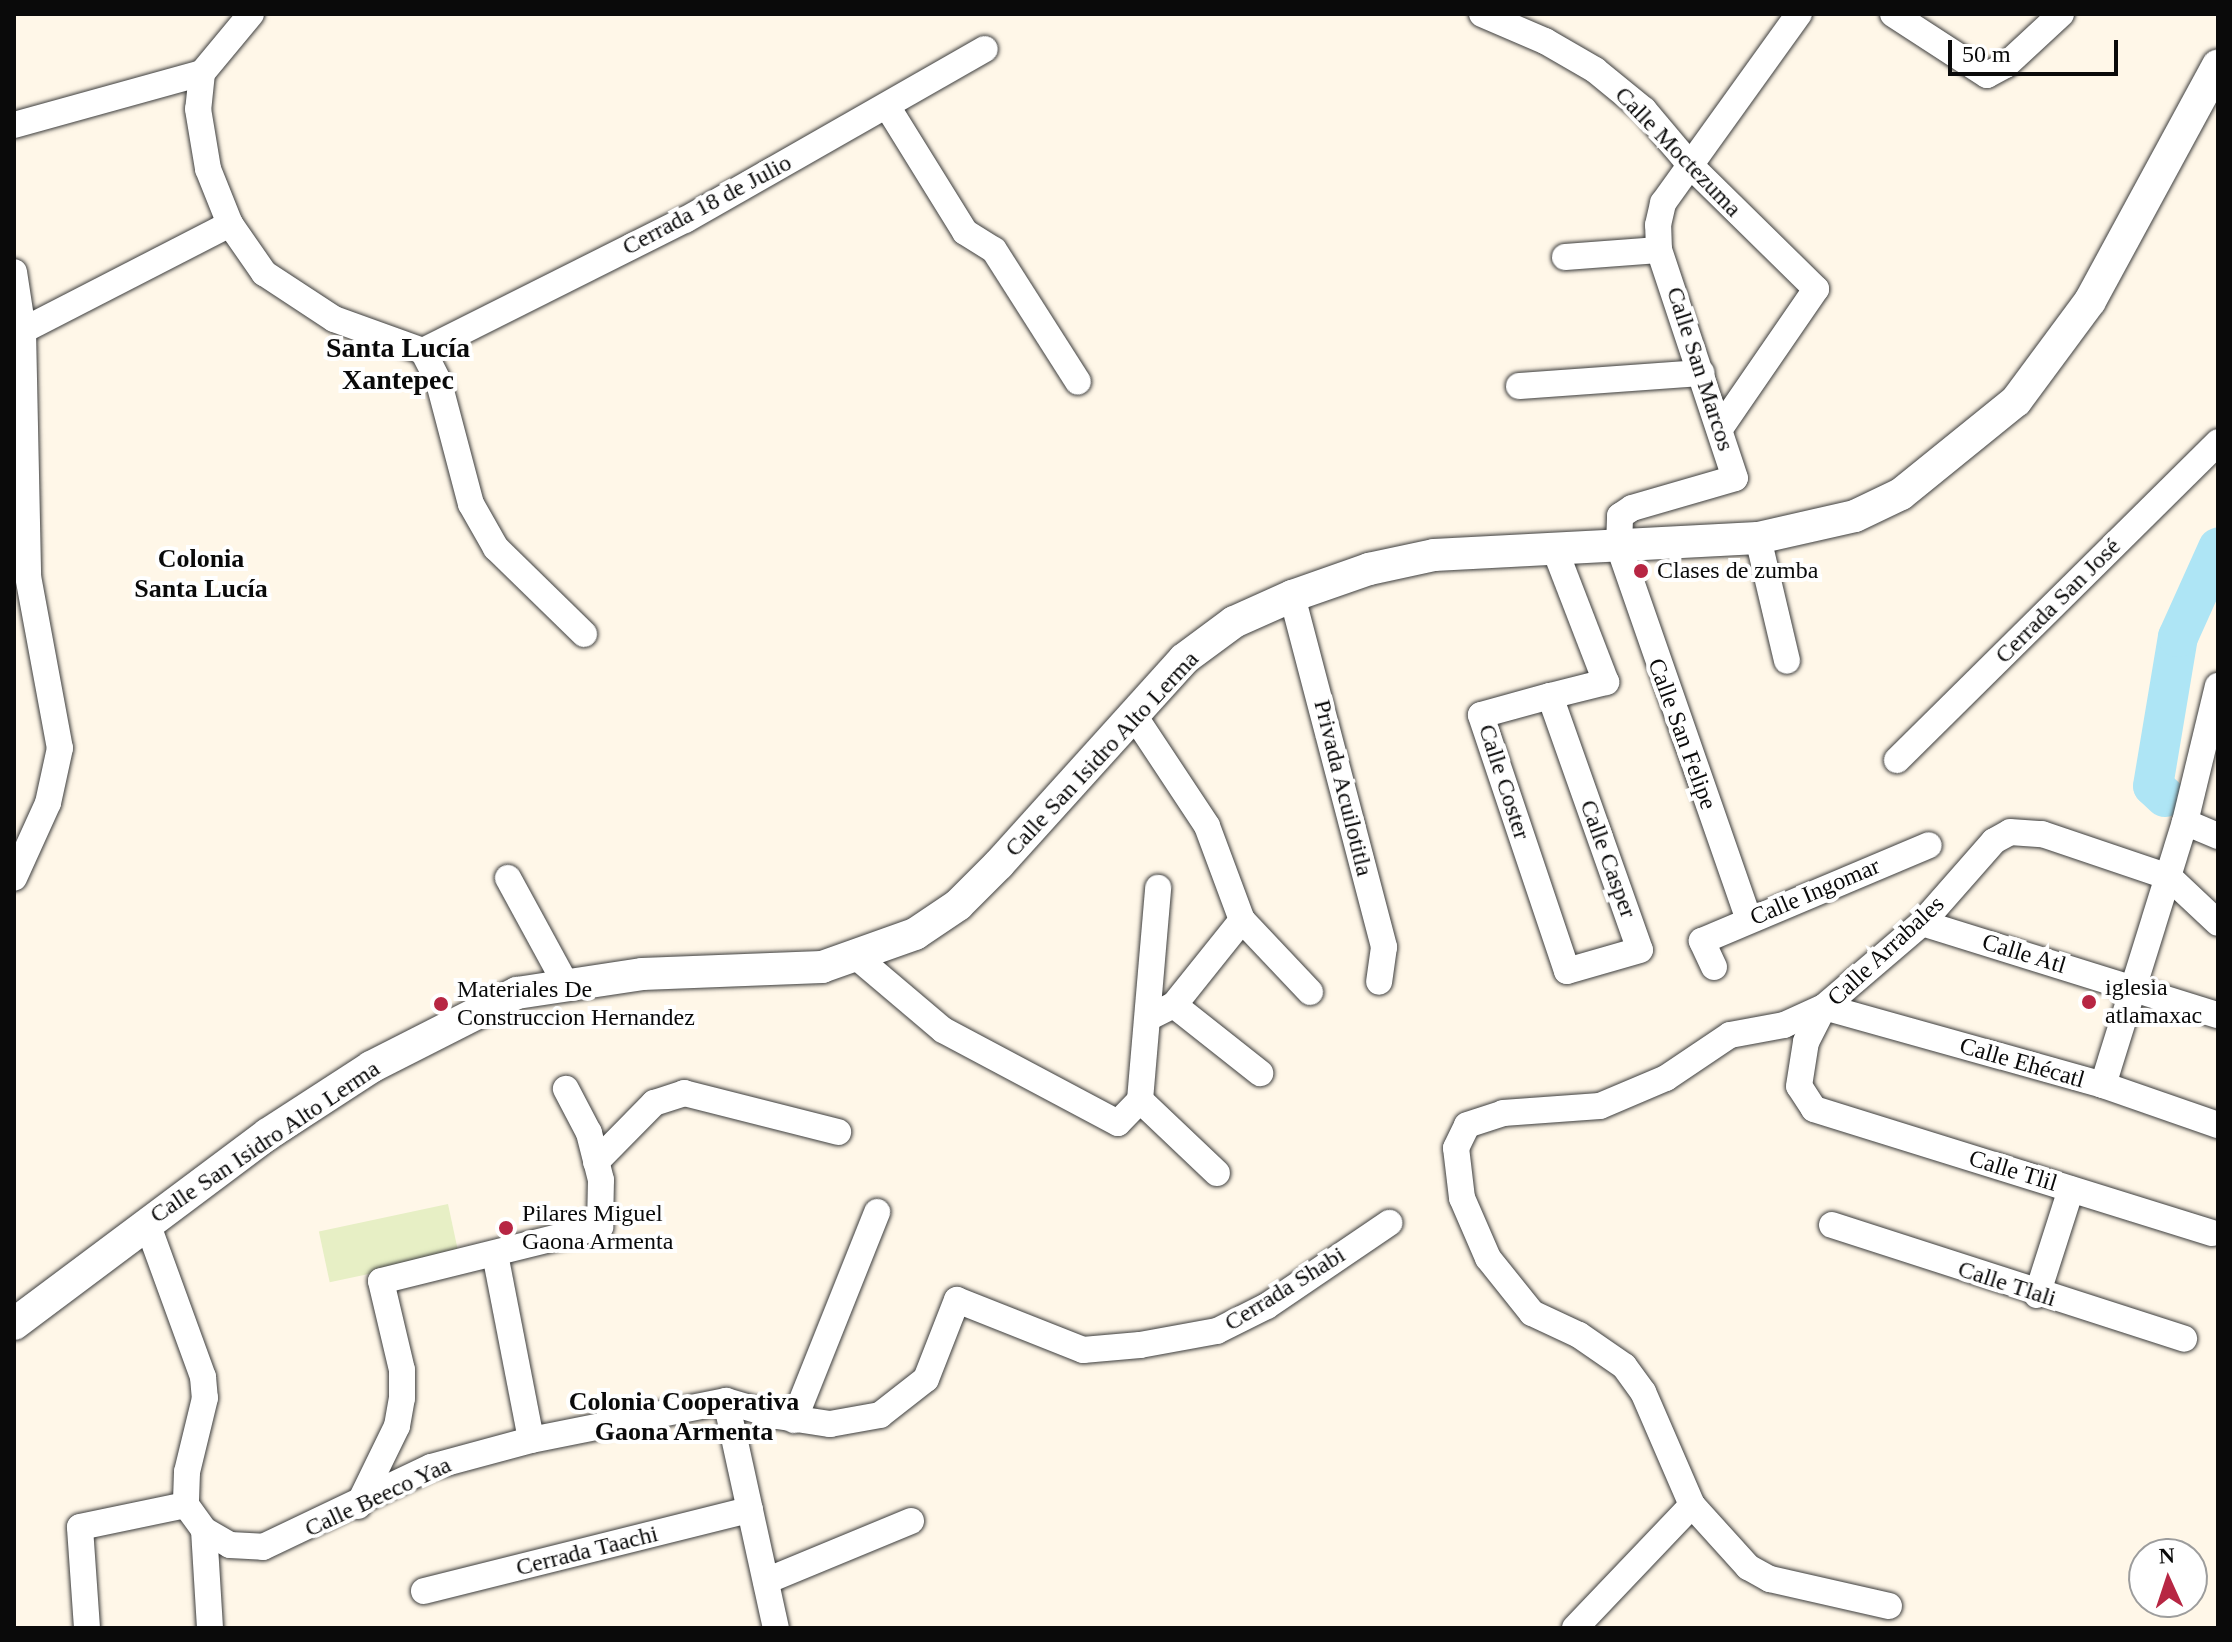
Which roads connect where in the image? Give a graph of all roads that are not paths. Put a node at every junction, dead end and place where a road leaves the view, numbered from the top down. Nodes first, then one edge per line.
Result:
1 (251, 14) edge
2 (1482, 14) edge
3 (1799, 14) edge
4 (1893, 14) edge
5 (2061, 14) edge
6 (985, 49) dead end
7 (2218, 65) edge
8 (202, 73) junction
9 (887, 106) junction
10 (14, 125) edge
11 (1692, 167) junction
12 (230, 224) junction
13 (1659, 250) junction
14 (1565, 257) dead end
15 (14, 272) edge
16 (19, 333) edge
17 (423, 351) junction
18 (1702, 373) junction
19 (1078, 382) dead end
20 (1519, 386) dead end
21 (1721, 427) junction
22 (2218, 442) edge
23 (1758, 538) junction
24 (1554, 547) junction
25 (1619, 547) junction
26 (1292, 596) junction
27 (584, 634) dead end
28 (1787, 661) dead end
29 (2218, 686) edge
30 (1550, 696) junction
31 (1133, 714) junction
32 (1897, 760) dead end
33 (2185, 822) junction
34 (2218, 836) edge
35 (1929, 845) dead end
36 (2169, 877) junction
37 (14, 878) edge
38 (508, 878) dead end
39 (1158, 888) dead end
40 (1242, 920) junction
41 (1749, 920) junction
42 (1922, 923) junction
43 (2218, 923) edge
44 (858, 958) junction
45 (1714, 967) dead end
46 (1567, 971) joint
47 (1379, 982) dead end
48 (567, 986) junction
49 (2134, 988) junction
50 (1310, 992) dead end
51 (1174, 1005) junction
52 (1824, 1007) junction
53 (2218, 1015) edge
54 (1148, 1018) junction
55 (1260, 1073) dead end
56 (2103, 1085) junction
57 (566, 1089) dead end
58 (1814, 1109) joint
59 (1133, 1110) junction
60 (2218, 1125) edge
61 (838, 1132) dead end
62 (596, 1162) junction
63 (1217, 1173) dead end
64 (2071, 1189) junction
65 (877, 1212) dead end
66 (147, 1223) junction
67 (1389, 1223) dead end
68 (1832, 1225) dead end
69 (2212, 1233) dead end
70 (495, 1254) junction
71 (2037, 1295) junction
72 (14, 1324) edge
73 (2184, 1339) dead end
74 (726, 1401) junction
75 (794, 1420) junction
76 (531, 1440) junction
77 (186, 1505) junction
78 (1692, 1505) junction
79 (358, 1506) junction
80 (750, 1510) junction
81 (911, 1521) dead end
82 (204, 1530) junction
83 (766, 1581) junction
84 (424, 1591) dead end
85 (1889, 1606) dead end
86 (87, 1628) edge
87 (210, 1628) edge
88 (776, 1628) edge
89 (1575, 1628) edge

1 - 8 street
2 - 11 street, Calle Moctezuma
3 - 11 street, Calle San Marcos
4 - 5 street
6 - 9 street, Cerrada 18 de Julio
7 - 23 street, Calle San Isidro Alto Lerma
8 - 10 street
8 - 12 street
9 - 17 street, Cerrada 18 de Julio
9 - 19 street
11 - 13 street, Calle San Marcos
11 - 21 street, Calle Moctezuma
12 - 16 street
12 - 17 street
13 - 14 street
13 - 18 street, Calle San Marcos
15 - 16 street
16 - 37 street
17 - 27 street
18 - 20 street
18 - 21 street, Calle San Marcos
21 - 25 street, Calle San Marcos
22 - 32 street, Cerrada San José
23 - 25 street, Calle San Isidro Alto Lerma
23 - 28 street
24 - 25 street, Calle San Isidro Alto Lerma
24 - 26 street, Calle San Isidro Alto Lerma
24 - 30 street, Calle Coster
25 - 41 street, Calle San Felipe
26 - 31 street, Calle San Isidro Alto Lerma
26 - 47 street, Privada Acuilotitla
29 - 33 street
30 - 46 street, Calle Coster
30 - 46 street, Calle Casper
31 - 40 street
31 - 44 street, Calle San Isidro Alto Lerma
33 - 34 street
33 - 36 street
35 - 41 street, Calle Ingomar
36 - 42 street, Calle Arrabales
36 - 43 street, Calle Arrabales
36 - 49 street
38 - 48 street
39 - 54 street
40 - 50 street
40 - 51 street
41 - 45 street, Calle Ingomar
42 - 49 street, Calle Atl
42 - 52 street, Calle Arrabales
44 - 48 street, Calle San Isidro Alto Lerma
44 - 59 street
48 - 66 street, Calle San Isidro Alto Lerma
49 - 53 street, Calle Atl
49 - 56 street
51 - 54 street
51 - 55 street
52 - 56 street, Calle Ehécatl
52 - 58 street, Calle Arrabales
52 - 78 street
54 - 59 street
56 - 60 street, Calle Ehécatl
57 - 62 street
58 - 64 street, Calle Tlil
59 - 63 street
61 - 62 street
62 - 70 street
64 - 69 street, Calle Tlil
64 - 71 street
65 - 75 street
66 - 72 street, Calle San Isidro Alto Lerma
66 - 77 street
67 - 75 street, Cerrada Shabi
68 - 71 street, Calle Tlali
70 - 76 street
70 - 79 street
71 - 73 street, Calle Tlali
74 - 75 street, Cerrada Shabi
74 - 76 street, Calle Beeco Yaa
74 - 80 street
76 - 79 street, Calle Beeco Yaa
77 - 82 street
77 - 86 street
78 - 85 street
78 - 89 street
79 - 82 street, Calle Beeco Yaa
80 - 83 street
80 - 84 street, Cerrada Taachi
81 - 83 street
82 - 87 street
83 - 88 street

